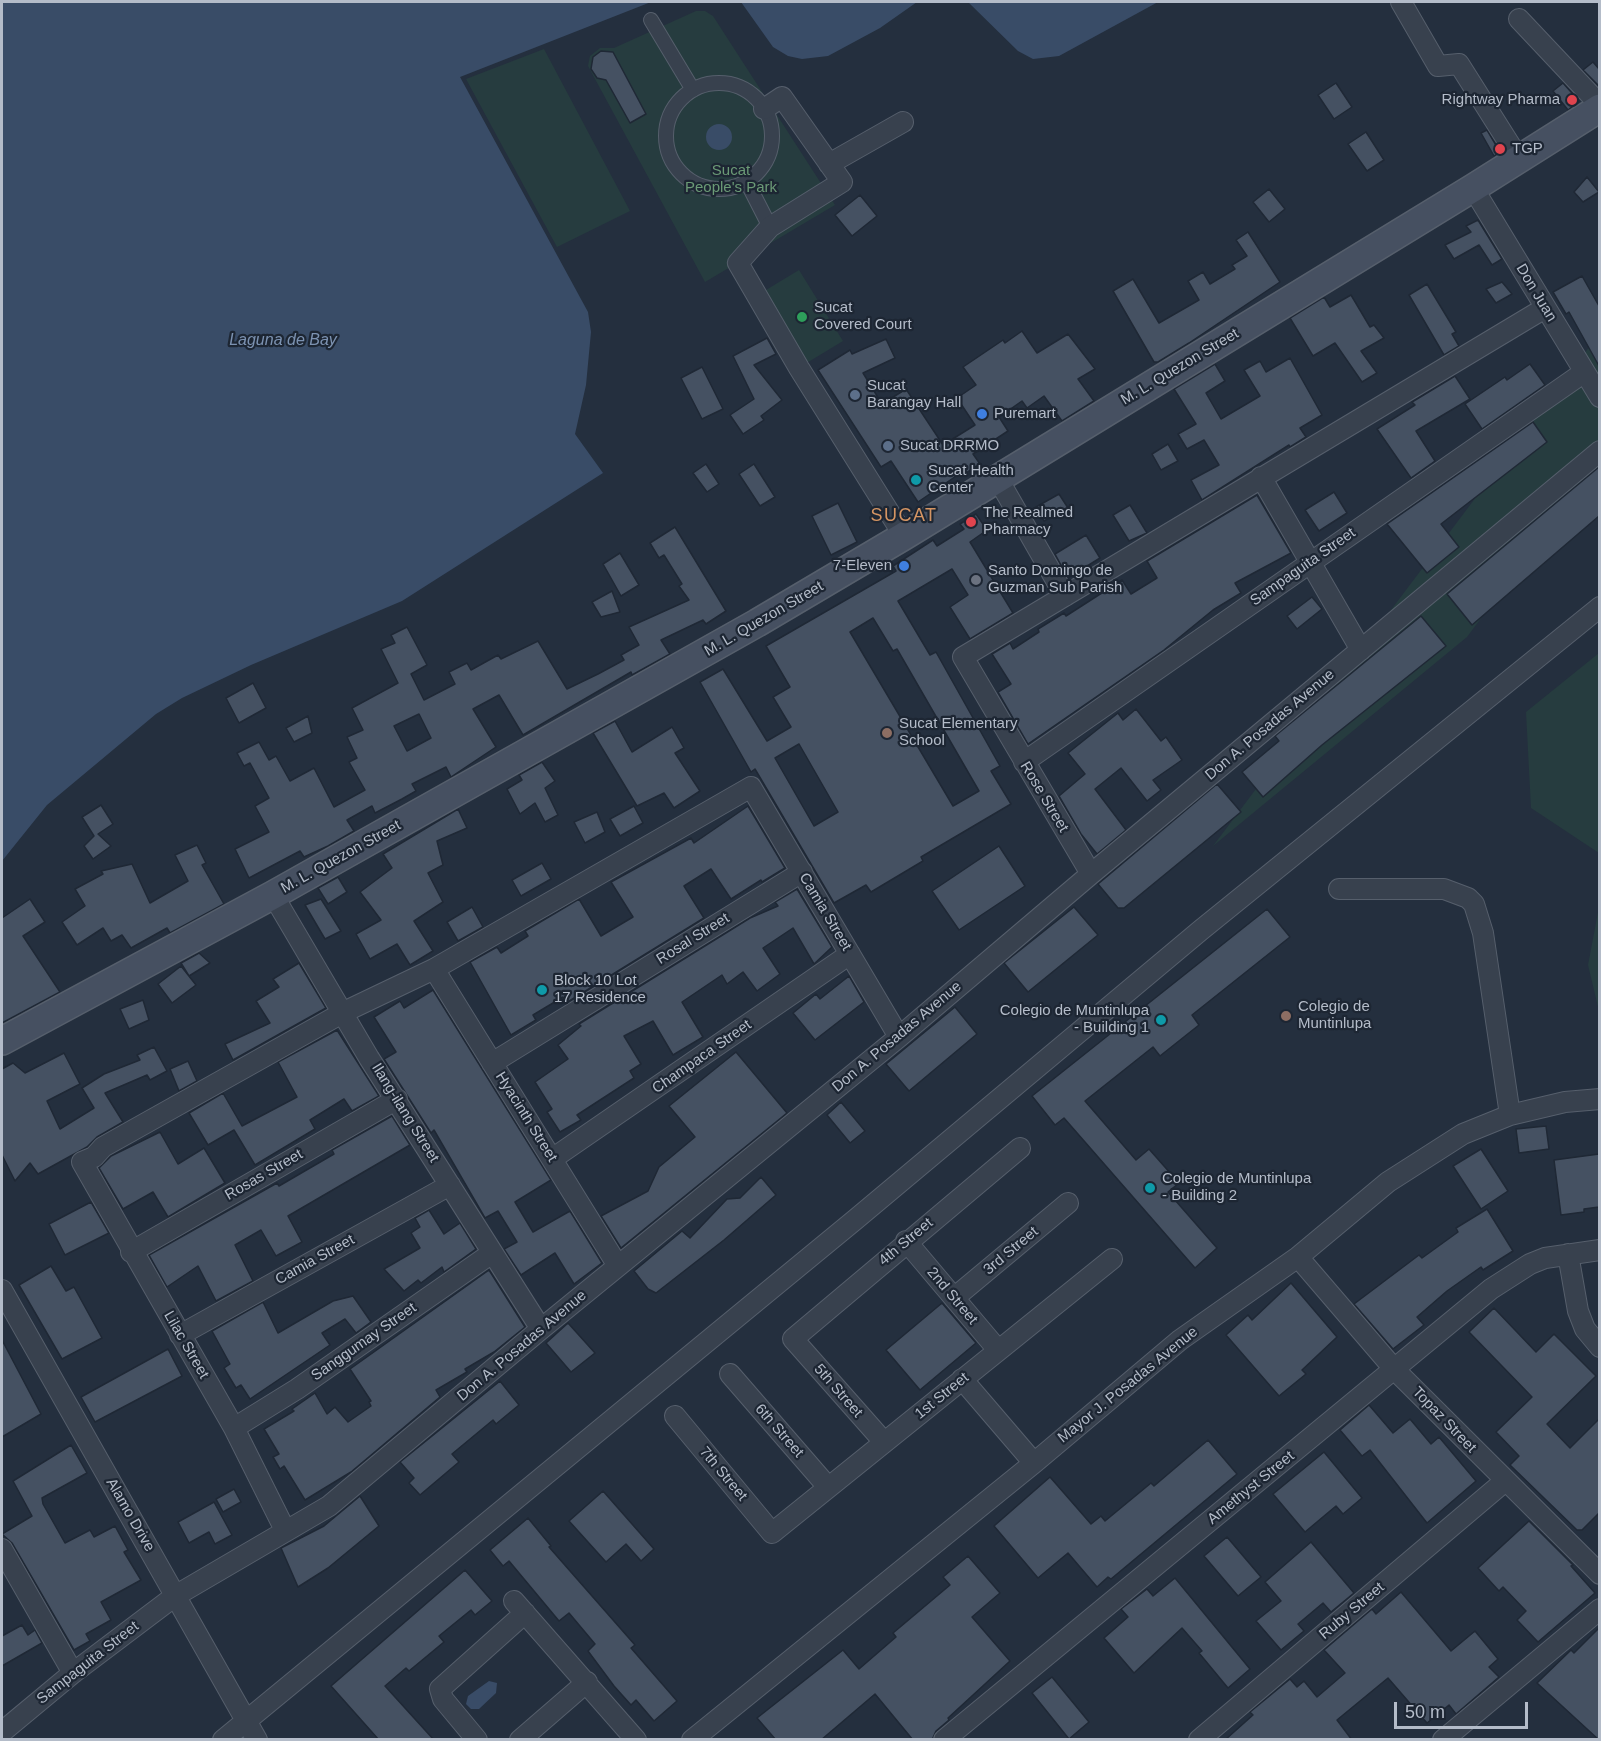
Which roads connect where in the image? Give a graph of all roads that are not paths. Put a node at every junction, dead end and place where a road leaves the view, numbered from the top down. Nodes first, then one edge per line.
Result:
1 (1401, 2) edge
2 (1519, 19) dead end
3 (651, 20) dead end
4 (693, 90) junction
5 (1599, 106) edge
6 (764, 109) junction
7 (903, 122) dead end
8 (1519, 159) junction
9 (829, 164) junction
10 (747, 182) junction
11 (1473, 188) junction
12 (770, 227) junction
13 (1545, 308) junction
14 (1584, 373) junction
15 (1599, 397) edge
16 (1599, 451) edge
17 (1261, 477) junction
18 (998, 479) junction
19 (904, 536) junction
20 (1310, 562) junction
21 (1065, 596) junction
22 (1599, 606) edge
23 (1361, 650) junction
24 (1024, 762) junction
25 (802, 872) junction
26 (1091, 874) junction
27 (1339, 889) dead end
28 (273, 895) junction
29 (850, 954) junction
30 (434, 969) junction
31 (344, 1012) junction
32 (899, 1037) junction
33 (2, 1041) edge
34 (492, 1063) junction
35 (397, 1099) junction
36 (1599, 1099) edge
37 (1510, 1115) junction
38 (1020, 1148) dead end
39 (552, 1159) junction
40 (450, 1185) junction
41 (1068, 1203) dead end
42 (906, 1241) junction
43 (1599, 1250) edge
44 (131, 1252) junction
45 (492, 1253) junction
46 (1568, 1254) junction
47 (1298, 1257) junction
48 (1112, 1259) dead end
49 (618, 1266) junction
50 (2, 1290) edge
51 (954, 1298) junction
52 (541, 1329) junction
53 (180, 1335) junction
54 (793, 1339) joint
55 (1599, 1347) edge
56 (998, 1350) junction
57 (1395, 1370) junction
58 (730, 1374) dead end
59 (962, 1379) junction
60 (675, 1416) dead end
61 (234, 1428) junction
62 (884, 1442) junction
63 (1034, 1463) junction
64 (1505, 1481) junction
65 (828, 1487) junction
66 (285, 1530) junction
67 (772, 1533) joint
68 (2, 1549) edge
69 (1599, 1574) edge
70 (175, 1596) junction
71 (1599, 1609) edge
72 (74, 1673) junction
73 (587, 1682) junction
74 (245, 1720) junction
75 (2, 1732) edge
76 (223, 1740) edge
77 (257, 1740) edge
78 (477, 1740) edge
79 (520, 1740) edge
80 (636, 1740) edge
81 (692, 1740) edge
82 (944, 1740) edge
83 (1199, 1740) edge
84 (1443, 1740) edge

1 - 8 street
2 - 5 street
3 - 4 street
4 - 6 street
4 - 10 street
5 - 8 main road, M. L. Quezon Street
6 - 9 street
6 - 10 street
7 - 9 street
8 - 11 main road, M. L. Quezon Street
9 - 12 street
10 - 12 street
11 - 13 street, Don Juan
11 - 18 main road, M. L. Quezon Street
12 - 19 street
13 - 14 street, Don Juan
13 - 17 street
14 - 15 street, Don Juan
14 - 20 street, Sampaguita Street
16 - 23 street, Don A. Posadas Avenue
17 - 20 street
17 - 21 street
18 - 19 main road, M. L. Quezon Street
18 - 21 street
19 - 28 main road, M. L. Quezon Street
20 - 23 street
20 - 24 street, Sampaguita Street
21 - 24 street, Rose Street
22 - 74 street
23 - 26 street, Don A. Posadas Avenue
24 - 26 street, Rose Street
25 - 29 street, Camia Street
25 - 30 street, Camia Street
25 - 34 street, Rosal Street
26 - 32 street, Don A. Posadas Avenue
27 - 37 street
28 - 31 street, Ilang-ilang Street
28 - 33 main road, M. L. Quezon Street
29 - 32 street, Camia Street
29 - 39 street, Champaca Street
30 - 31 street
30 - 34 street, Hyacinth Street
31 - 35 street, Ilang-ilang Street
31 - 44 street, Lilac Street
32 - 49 street, Don A. Posadas Avenue
34 - 39 street, Hyacinth Street
35 - 40 street, Ilang-ilang Street
35 - 44 street, Rosas Street
36 - 37 street, Mayor J. Posadas Avenue
37 - 47 street, Mayor J. Posadas Avenue
38 - 42 street, 4th Street
39 - 49 street, Hyacinth Street
40 - 45 street, Ilang-ilang Street
40 - 53 street, Camia Street
41 - 51 street, 3rd Street
42 - 51 street, 2nd Street
42 - 54 street, 4th Street
43 - 46 street, Amethyst Street
44 - 53 street, Lilac Street
45 - 52 street, Ilang-ilang Street
45 - 61 street, Sanggumay Street
46 - 55 street
46 - 57 street, Amethyst Street
47 - 57 street, Topaz Street
47 - 63 street, Mayor J. Posadas Avenue
48 - 56 street, 1st Street
49 - 52 street, Don A. Posadas Avenue
50 - 70 street, Alamo Drive
51 - 56 street, 2nd Street
52 - 66 street, Don A. Posadas Avenue
53 - 61 street, Lilac Street
54 - 62 street, 5th Street
56 - 59 street, 1st Street
57 - 64 street, Topaz Street
57 - 82 street, Amethyst Street
58 - 65 street, 6th Street
59 - 62 street, 1st Street
59 - 63 street
60 - 67 street, 7th Street
61 - 66 street, Lilac Street
62 - 65 street, 1st Street
63 - 81 street, Mayor J. Posadas Avenue
64 - 69 street, Topaz Street
64 - 83 street, Ruby Street
65 - 67 street, 1st Street
66 - 70 street, Don A. Posadas Avenue
68 - 72 street
70 - 72 street, Sampaguita Street
70 - 74 street, Alamo Drive
71 - 84 street
72 - 75 street, Sampaguita Street
73 - 78 street
73 - 79 street
73 - 80 street
74 - 76 street
74 - 77 street, Alamo Drive

